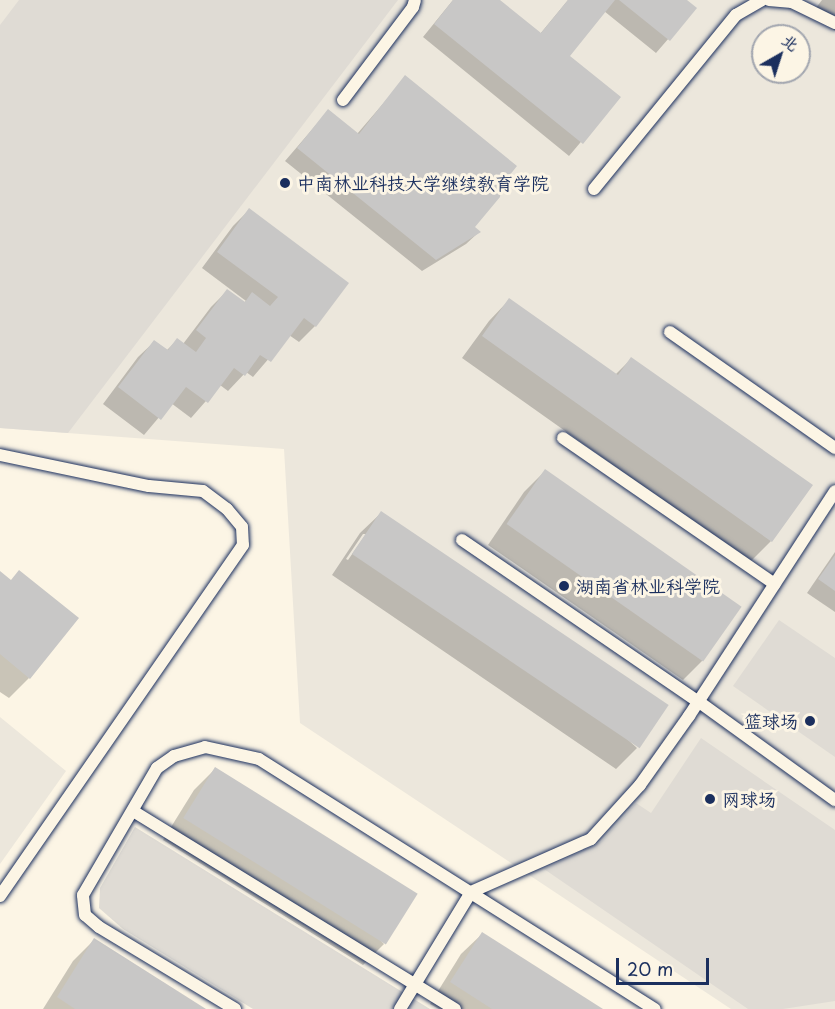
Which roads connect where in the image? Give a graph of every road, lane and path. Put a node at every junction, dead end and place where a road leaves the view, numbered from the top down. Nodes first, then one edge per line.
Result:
1 (415, 0) edge
2 (762, 0) edge
3 (769, 0) edge
4 (835, 23) edge
5 (343, 100) dead end
6 (594, 189) dead end
7 (670, 332) dead end
8 (563, 438) dead end
9 (835, 448) edge
10 (0, 455) edge
11 (835, 491) edge
12 (462, 540) dead end
13 (775, 584) junction
14 (699, 702) junction
15 (835, 800) edge
16 (133, 811) junction
17 (471, 892) junction
18 (0, 896) edge
19 (415, 984) junction
20 (235, 1009) edge
21 (400, 1009) edge
22 (455, 1009) edge
23 (655, 1009) edge

1 - 5 lane
2 - 6 lane
3 - 4 lane
7 - 9 lane
8 - 13 lane
10 - 18 lane
11 - 13 lane
12 - 14 lane
13 - 14 lane
14 - 15 lane
14 - 17 lane
16 - 17 lane
16 - 19 lane
16 - 20 lane
17 - 19 lane
17 - 23 lane
19 - 21 lane
19 - 22 lane

